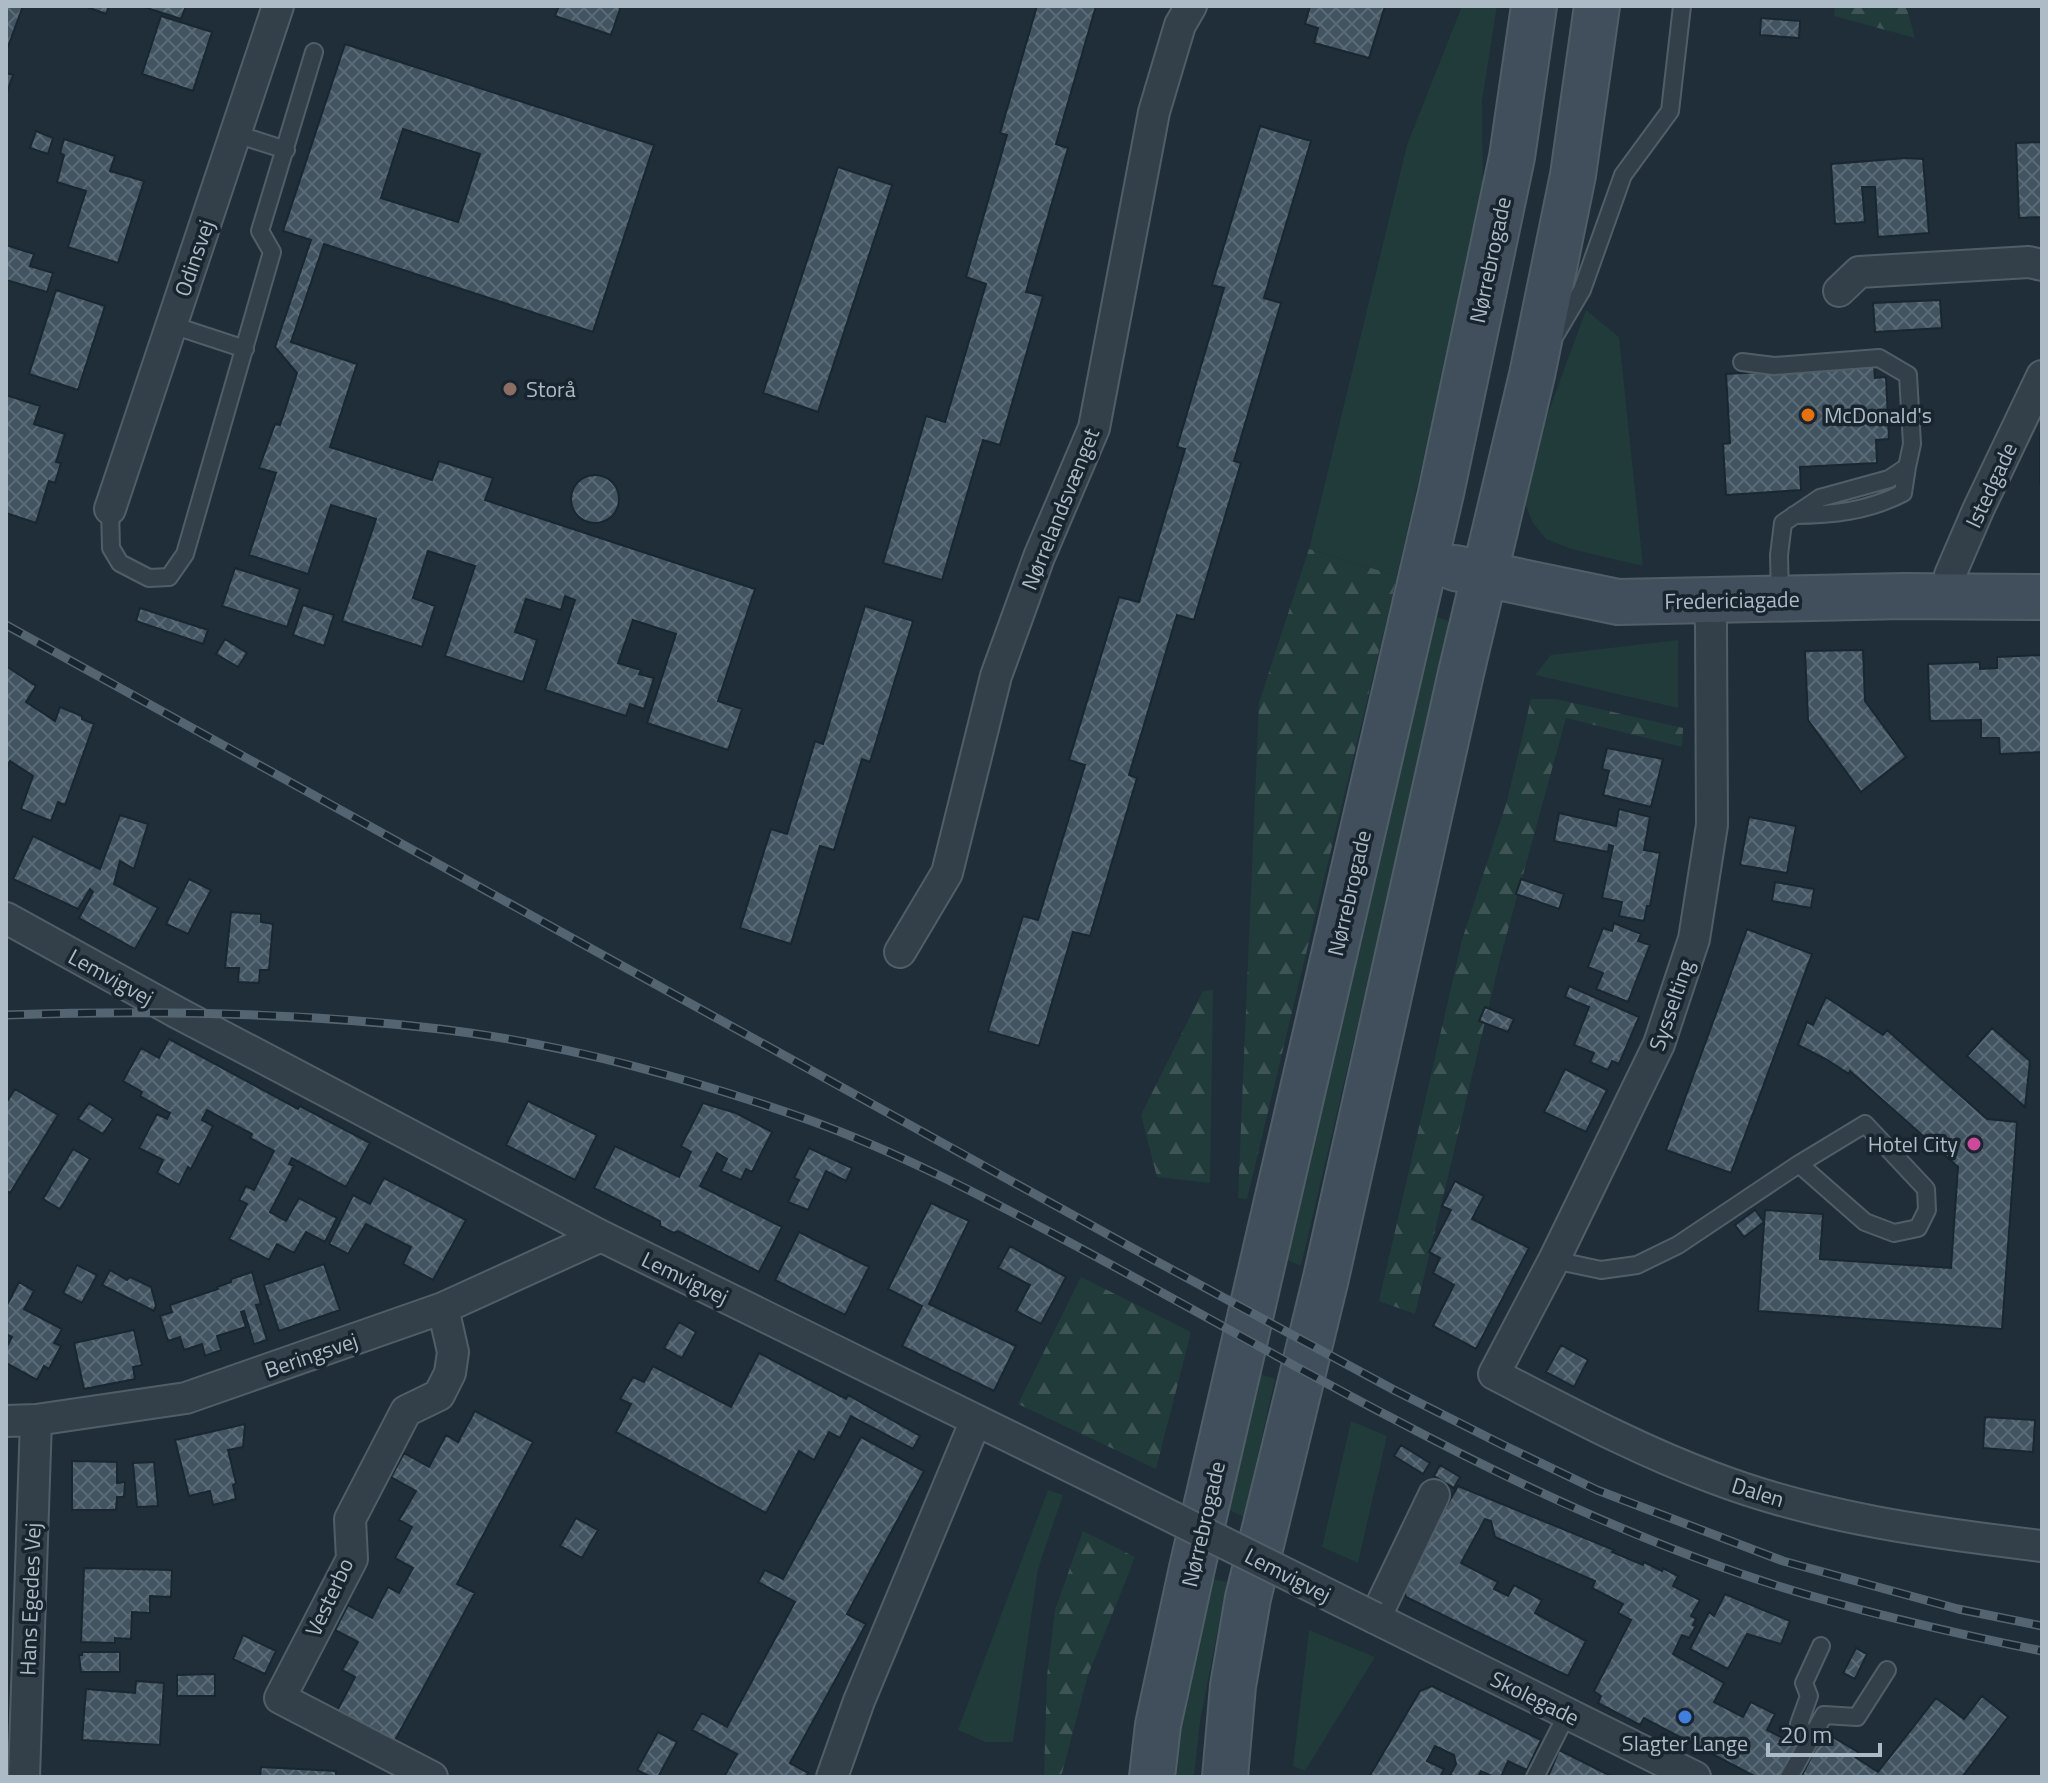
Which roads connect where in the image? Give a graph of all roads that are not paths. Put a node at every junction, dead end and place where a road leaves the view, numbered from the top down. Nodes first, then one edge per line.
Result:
1 (278, 6) edge
2 (1191, 6) edge
3 (1534, 6) edge
4 (1597, 6) edge
5 (1682, 6) edge
6 (314, 52) dead end
7 (236, 134) junction
8 (286, 150) junction
9 (2042, 265) edge
10 (1839, 291) dead end
11 (172, 325) junction
12 (245, 349) junction
13 (1742, 362) dead end
14 (1532, 375) junction
15 (2042, 376) edge
16 (110, 509) joint
17 (1426, 562) junction
18 (1485, 574) junction
19 (1951, 597) junction
20 (2042, 597) edge
21 (1708, 599) junction
22 (1780, 599) junction
23 (14, 930) edge
24 (900, 952) dead end
25 (1799, 1164) junction
26 (601, 1236) junction
27 (1554, 1260) junction
28 (443, 1308) junction
29 (1494, 1374) joint
30 (36, 1420) junction
31 (976, 1420) junction
32 (6, 1421) edge
33 (1434, 1495) dead end
34 (2042, 1546) edge
35 (1375, 1618) junction
36 (1821, 1646) dead end
37 (1887, 1670) dead end
38 (1567, 1714) junction
39 (1809, 1740) junction
40 (24, 1777) edge
41 (432, 1777) edge
42 (832, 1777) edge
43 (1152, 1777) edge
44 (1225, 1777) edge
45 (1535, 1777) edge
46 (1695, 1777) edge
47 (1789, 1777) edge

1 - 7 street, Odinsvej
2 - 24 street, Nørrelandsvænget
3 - 17 street, Nørrebrogade
4 - 14 street
5 - 14 lane
6 - 8 lane
7 - 8 lane
7 - 11 street, Odinsvej
8 - 12 lane
9 - 10 street
11 - 12 lane
11 - 16 street, Odinsvej
12 - 16 lane
13 - 22 lane
14 - 18 street
15 - 19 street, Istedgade
17 - 18 street, Fredericiagade
17 - 43 street, Nørrebrogade
18 - 21 street, Fredericiagade
18 - 44 street
19 - 20 street, Fredericiagade
19 - 22 street, Fredericiagade
21 - 22 street, Fredericiagade
21 - 27 street, Sysselting
23 - 26 street, Lemvigvej
25 - 25 lane
25 - 27 lane
26 - 28 street, Beringsvej
26 - 31 street, Lemvigvej
27 - 29 street, Sysselting
28 - 30 street, Beringsvej
28 - 41 street, Vesterbo
29 - 34 street, Dalen
30 - 32 street, Beringsvej
30 - 40 street, Hans Egedes Vej
31 - 35 street, Lemvigvej, bridge
31 - 42 street
33 - 35 street
35 - 38 street, Skolegade
36 - 39 lane
37 - 39 lane
38 - 45 lane
38 - 46 street, Skolegade
39 - 47 lane

